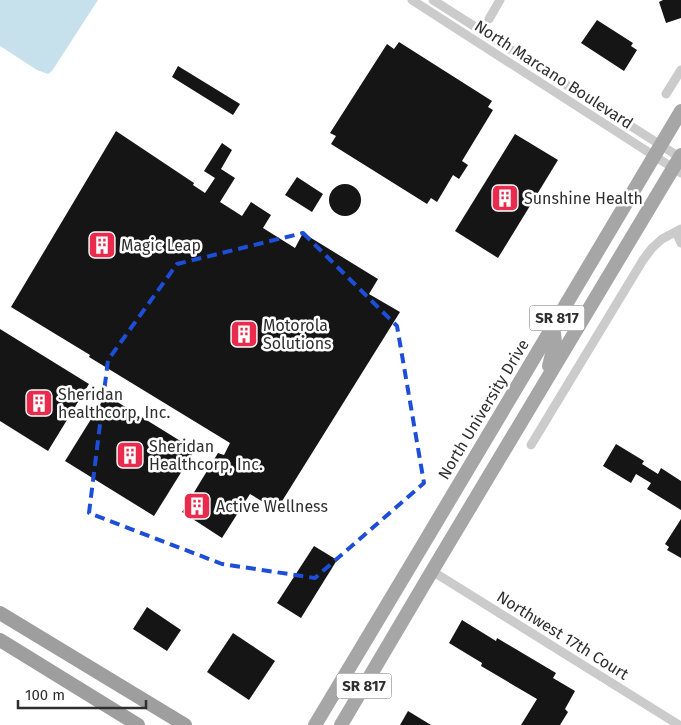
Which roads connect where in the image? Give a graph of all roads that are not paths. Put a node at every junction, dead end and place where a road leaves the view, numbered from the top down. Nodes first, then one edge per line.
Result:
1 (412, 0) edge
2 (432, 0) edge
3 (500, 0) edge
4 (489, 19) dead end
5 (681, 70) edge
6 (666, 94) dead end
7 (681, 111) edge
8 (657, 150) junction
9 (679, 162) edge
10 (678, 231) edge
11 (681, 243) edge
12 (553, 325) junction
13 (548, 376) junction
14 (531, 445) dead end
15 (424, 543) junction
16 (412, 563) junction
17 (432, 571) junction
18 (415, 600) junction
19 (0, 613) edge
20 (0, 640) edge
21 (138, 725) edge
22 (185, 725) edge
23 (315, 725) edge
24 (341, 725) edge
25 (679, 725) edge

1 - 8 street, North Marcano Boulevard
2 - 8 street, North Marcano Boulevard
3 - 4 street
5 - 6 street
7 - 8 main road, North University Drive / SR 817
8 - 9 street, North Marcano Boulevard
8 - 12 main road, North University Drive / SR 817
9 - 13 main road, SR 817
10 - 11 street
10 - 14 street
12 - 13 main road
12 - 15 main road, North University Drive / SR 817
13 - 17 main road, SR 817
15 - 16 main road, North University Drive / SR 817
15 - 17 main road
16 - 18 main road
16 - 23 main road, North University Drive / SR 817
17 - 18 main road, SR 817
17 - 25 street, Northwest 17th Court
18 - 24 main road, SR 817
19 - 22 highway
20 - 21 highway

